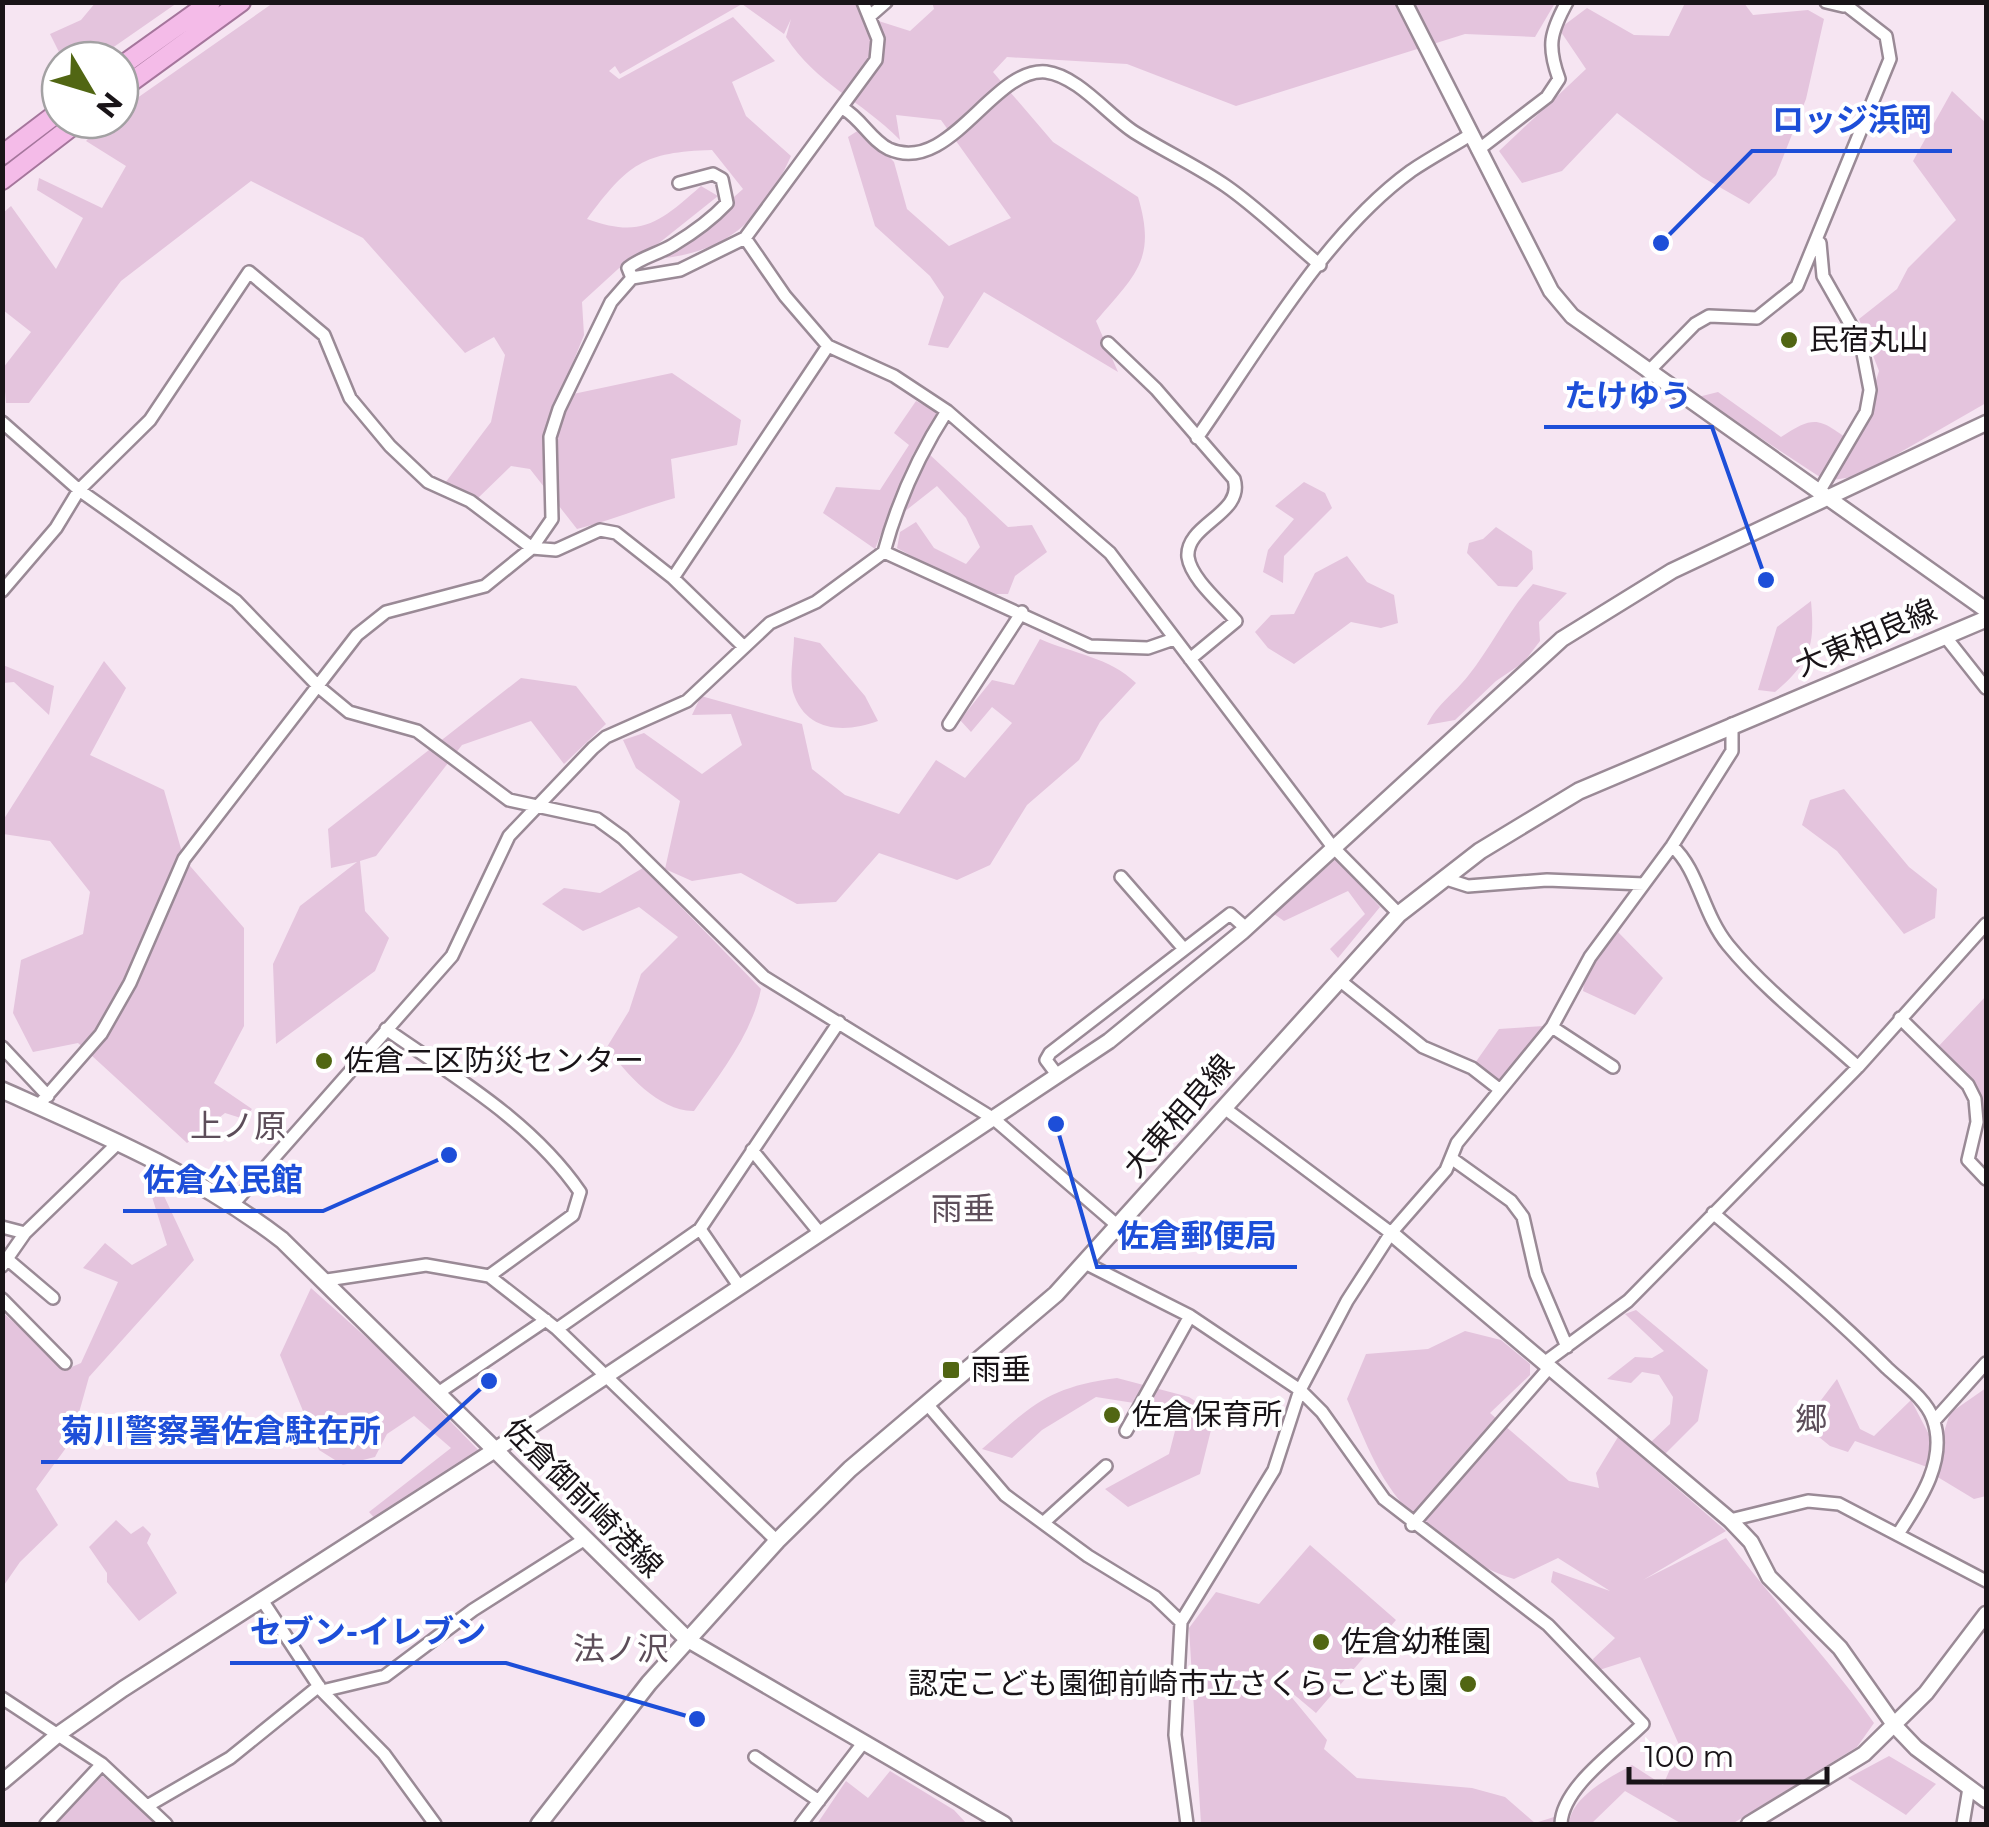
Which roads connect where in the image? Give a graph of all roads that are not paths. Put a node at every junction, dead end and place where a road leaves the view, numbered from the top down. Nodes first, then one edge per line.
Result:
1 (211, 2) edge
2 (242, 2) edge
3 (862, 2) edge
4 (886, 2) edge
5 (1404, 2) edge
6 (1567, 2) edge
7 (1826, 2) edge
8 (1843, 4) edge
9 (870, 16) junction
10 (140, 53) edge
11 (140, 76) edge
12 (844, 109) junction
13 (40, 126) edge
14 (1470, 135) junction
15 (54, 140) edge
16 (1478, 150) junction
17 (2, 155) edge
18 (2, 180) edge
19 (679, 183) dead end
20 (745, 238) junction
21 (1820, 239) junction
22 (1320, 265) junction
23 (632, 278) junction
24 (1108, 343) dead end
25 (828, 346) junction
26 (1648, 372) junction
27 (947, 410) junction
28 (2, 422) edge
29 (1986, 424) edge
30 (1197, 438) junction
31 (79, 490) junction
32 (1822, 494) junction
33 (532, 548) junction
34 (884, 552) junction
35 (673, 578) junction
36 (2, 591) edge
37 (1986, 610) edge
38 (1022, 612) junction
39 (1986, 619) edge
40 (1944, 634) junction
41 (1174, 639) junction
42 (744, 646) junction
43 (1190, 659) junction
44 (320, 688) junction
45 (1986, 688) edge
46 (949, 724) dead end
47 (1732, 724) junction
48 (536, 808) junction
49 (1332, 846) junction
50 (1672, 846) junction
51 (1120, 877) dead end
52 (1443, 878) junction
53 (1644, 884) junction
54 (1399, 914) junction
55 (1986, 924) edge
56 (1246, 928) junction
57 (1184, 949) junction
58 (1338, 979) junction
59 (1900, 1018) junction
60 (838, 1022) junction
61 (1552, 1027) junction
62 (386, 1029) junction
63 (2, 1047) edge
64 (1613, 1067) dead end
65 (1858, 1067) junction
66 (1058, 1076) junction
67 (2, 1090) edge
68 (1499, 1090) junction
69 (43, 1101) junction
70 (1223, 1107) junction
71 (994, 1119) junction
72 (118, 1142) junction
73 (752, 1150) junction
74 (1450, 1158) junction
75 (1986, 1179) edge
76 (234, 1202) junction
77 (1713, 1213) junction
78 (1118, 1226) junction
79 (2, 1227) edge
80 (700, 1230) junction
81 (819, 1232) junction
82 (25, 1233) junction
83 (1391, 1234) junction
84 (5, 1262) edge
85 (1085, 1263) junction
86 (488, 1276) junction
87 (327, 1280) junction
88 (739, 1286) junction
89 (53, 1298) dead end
90 (2, 1299) edge
91 (1190, 1316) junction
92 (546, 1320) junction
93 (557, 1328) junction
94 (1567, 1347) junction
95 (65, 1363) dead end
96 (1986, 1363) edge
97 (1547, 1365) junction
98 (604, 1378) junction
99 (1300, 1390) junction
100 (438, 1393) junction
101 (927, 1404) junction
102 (1934, 1422) junction
103 (1126, 1431) dead end
104 (494, 1450) junction
105 (1106, 1466) dead end
106 (1730, 1520) junction
107 (1042, 1523) junction
108 (1412, 1525) junction
109 (1898, 1534) junction
110 (584, 1539) junction
111 (777, 1541) junction
112 (1986, 1581) edge
113 (262, 1600) junction
114 (1986, 1614) edge
115 (1181, 1622) junction
116 (688, 1640) junction
117 (320, 1689) junction
118 (2, 1698) edge
119 (1895, 1726) junction
120 (60, 1733) junction
121 (863, 1743) junction
122 (755, 1757) dead end
123 (102, 1764) junction
124 (2, 1782) edge
125 (1969, 1788) junction
126 (1986, 1800) edge
127 (819, 1801) junction
128 (148, 1805) junction
129 (46, 1824) edge
130 (166, 1824) edge
131 (435, 1824) edge
132 (539, 1824) edge
133 (801, 1824) edge
134 (1004, 1824) edge
135 (1187, 1824) edge
136 (1561, 1824) edge
137 (1749, 1824) edge
138 (1963, 1824) edge

1 - 10 highway
2 - 11 highway
3 - 9 street
4 - 9 street
5 - 14 street
6 - 16 street
7 - 8 street
8 - 21 street
9 - 12 street
12 - 20 street
12 - 22 street
13 - 17 highway
14 - 16 street
14 - 22 street
15 - 18 highway
16 - 26 street
19 - 23 street
20 - 23 street
20 - 25 street
21 - 26 street
21 - 32 street
22 - 30 street
23 - 33 street
24 - 30 street
25 - 27 street
25 - 35 street
26 - 32 street
27 - 34 street
27 - 41 street
28 - 31 street
29 - 32 street
30 - 43 street
31 - 33 street
31 - 36 street
31 - 44 street
32 - 37 street
32 - 49 street
33 - 35 street
33 - 44 street
34 - 38 street
34 - 42 street
35 - 42 street
38 - 41 street
38 - 46 street
39 - 40 main road, 大東相良線
40 - 45 street
40 - 47 main road, 大東相良線
41 - 43 street
42 - 48 street
43 - 49 street
44 - 48 street
44 - 69 street
47 - 50 street
47 - 52 main road, 大東相良線
48 - 60 street
48 - 62 street
49 - 54 street
49 - 56 street
50 - 53 street
50 - 65 street
51 - 57 street
52 - 53 street
52 - 54 main road, 大東相良線
53 - 61 street
54 - 58 main road, 大東相良線
55 - 59 street
56 - 57 street
56 - 66 street
57 - 66 street
58 - 68 street
58 - 70 main road, 大東相良線
59 - 65 street
59 - 75 street
60 - 71 street
60 - 73 street
61 - 64 street
61 - 68 street
62 - 76 street
62 - 86 street
63 - 69 street
65 - 77 street
66 - 71 street
67 - 69 main road, 佐倉御前崎港線
68 - 74 street
69 - 72 main road, 佐倉御前崎港線
70 - 78 main road, 大東相良線
70 - 83 street
71 - 78 street
71 - 81 street
72 - 76 main road, 佐倉御前崎港線
72 - 82 street
73 - 80 street
73 - 81 street
74 - 83 street
74 - 94 street
76 - 87 main road, 佐倉御前崎港線
77 - 94 street
77 - 102 street
78 - 85 main road, 大東相良線
79 - 82 street
80 - 88 street
80 - 93 street
81 - 88 street
82 - 84 street
83 - 97 street
83 - 99 street
84 - 89 street
85 - 91 street
85 - 101 main road, 大東相良線
86 - 87 street
86 - 92 street
87 - 100 main road, 佐倉御前崎港線
88 - 98 street
90 - 95 street
91 - 99 street
91 - 103 street
92 - 93 street
92 - 100 street
93 - 98 street
94 - 97 street
96 - 102 street
97 - 106 street
97 - 108 street
98 - 104 street
98 - 111 street
99 - 108 street
99 - 115 street
100 - 104 main road, 佐倉御前崎港線
101 - 107 street
101 - 111 main road, 大東相良線
102 - 109 street
104 - 110 main road, 佐倉御前崎港線
104 - 113 street
105 - 107 street
106 - 109 street
106 - 119 street
107 - 115 street
108 - 136 street
109 - 112 street
110 - 116 main road, 佐倉御前崎港線
110 - 117 street
111 - 116 main road, 大東相良線
113 - 117 street
113 - 120 street
114 - 119 street
115 - 135 street
116 - 121 street
116 - 132 main road, 大東相良線
117 - 128 street
117 - 131 street
118 - 120 street
119 - 125 street
119 - 137 street
120 - 123 street
120 - 124 street
121 - 127 street
121 - 134 street
122 - 127 street
123 - 128 street
123 - 129 street
125 - 126 street
125 - 138 street
127 - 133 street
128 - 130 street

